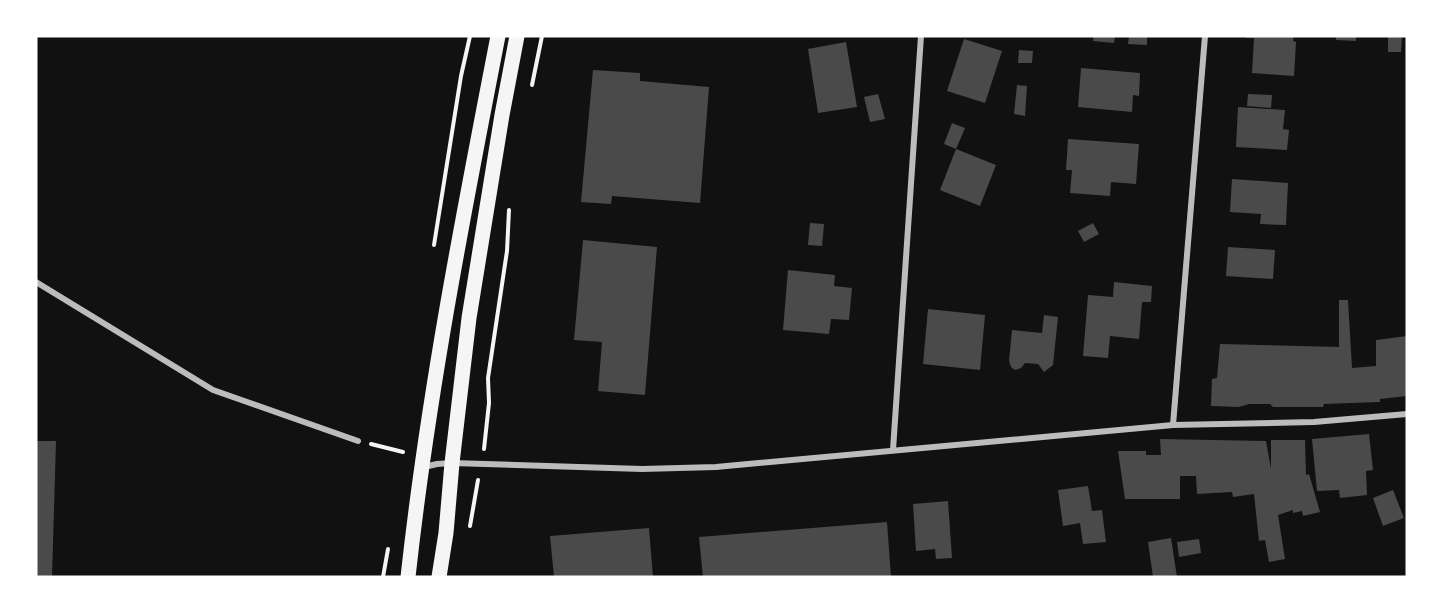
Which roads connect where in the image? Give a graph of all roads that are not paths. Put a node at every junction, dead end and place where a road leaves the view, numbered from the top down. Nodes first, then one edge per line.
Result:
1 (498, 36) edge
2 (517, 36) edge
3 (921, 36) edge
4 (1205, 36) edge
5 (36, 282) edge
6 (1407, 414) edge
7 (1173, 425) junction
8 (358, 441) road end
9 (893, 450) junction
10 (452, 463) junction
11 (421, 468) junction
12 (408, 577) edge
13 (439, 577) edge

1 - 11 main road
2 - 10 main road
3 - 9 street
4 - 7 street
5 - 8 street
6 - 7 street
7 - 9 street
9 - 10 street
10 - 11 street
10 - 13 main road
11 - 12 main road

